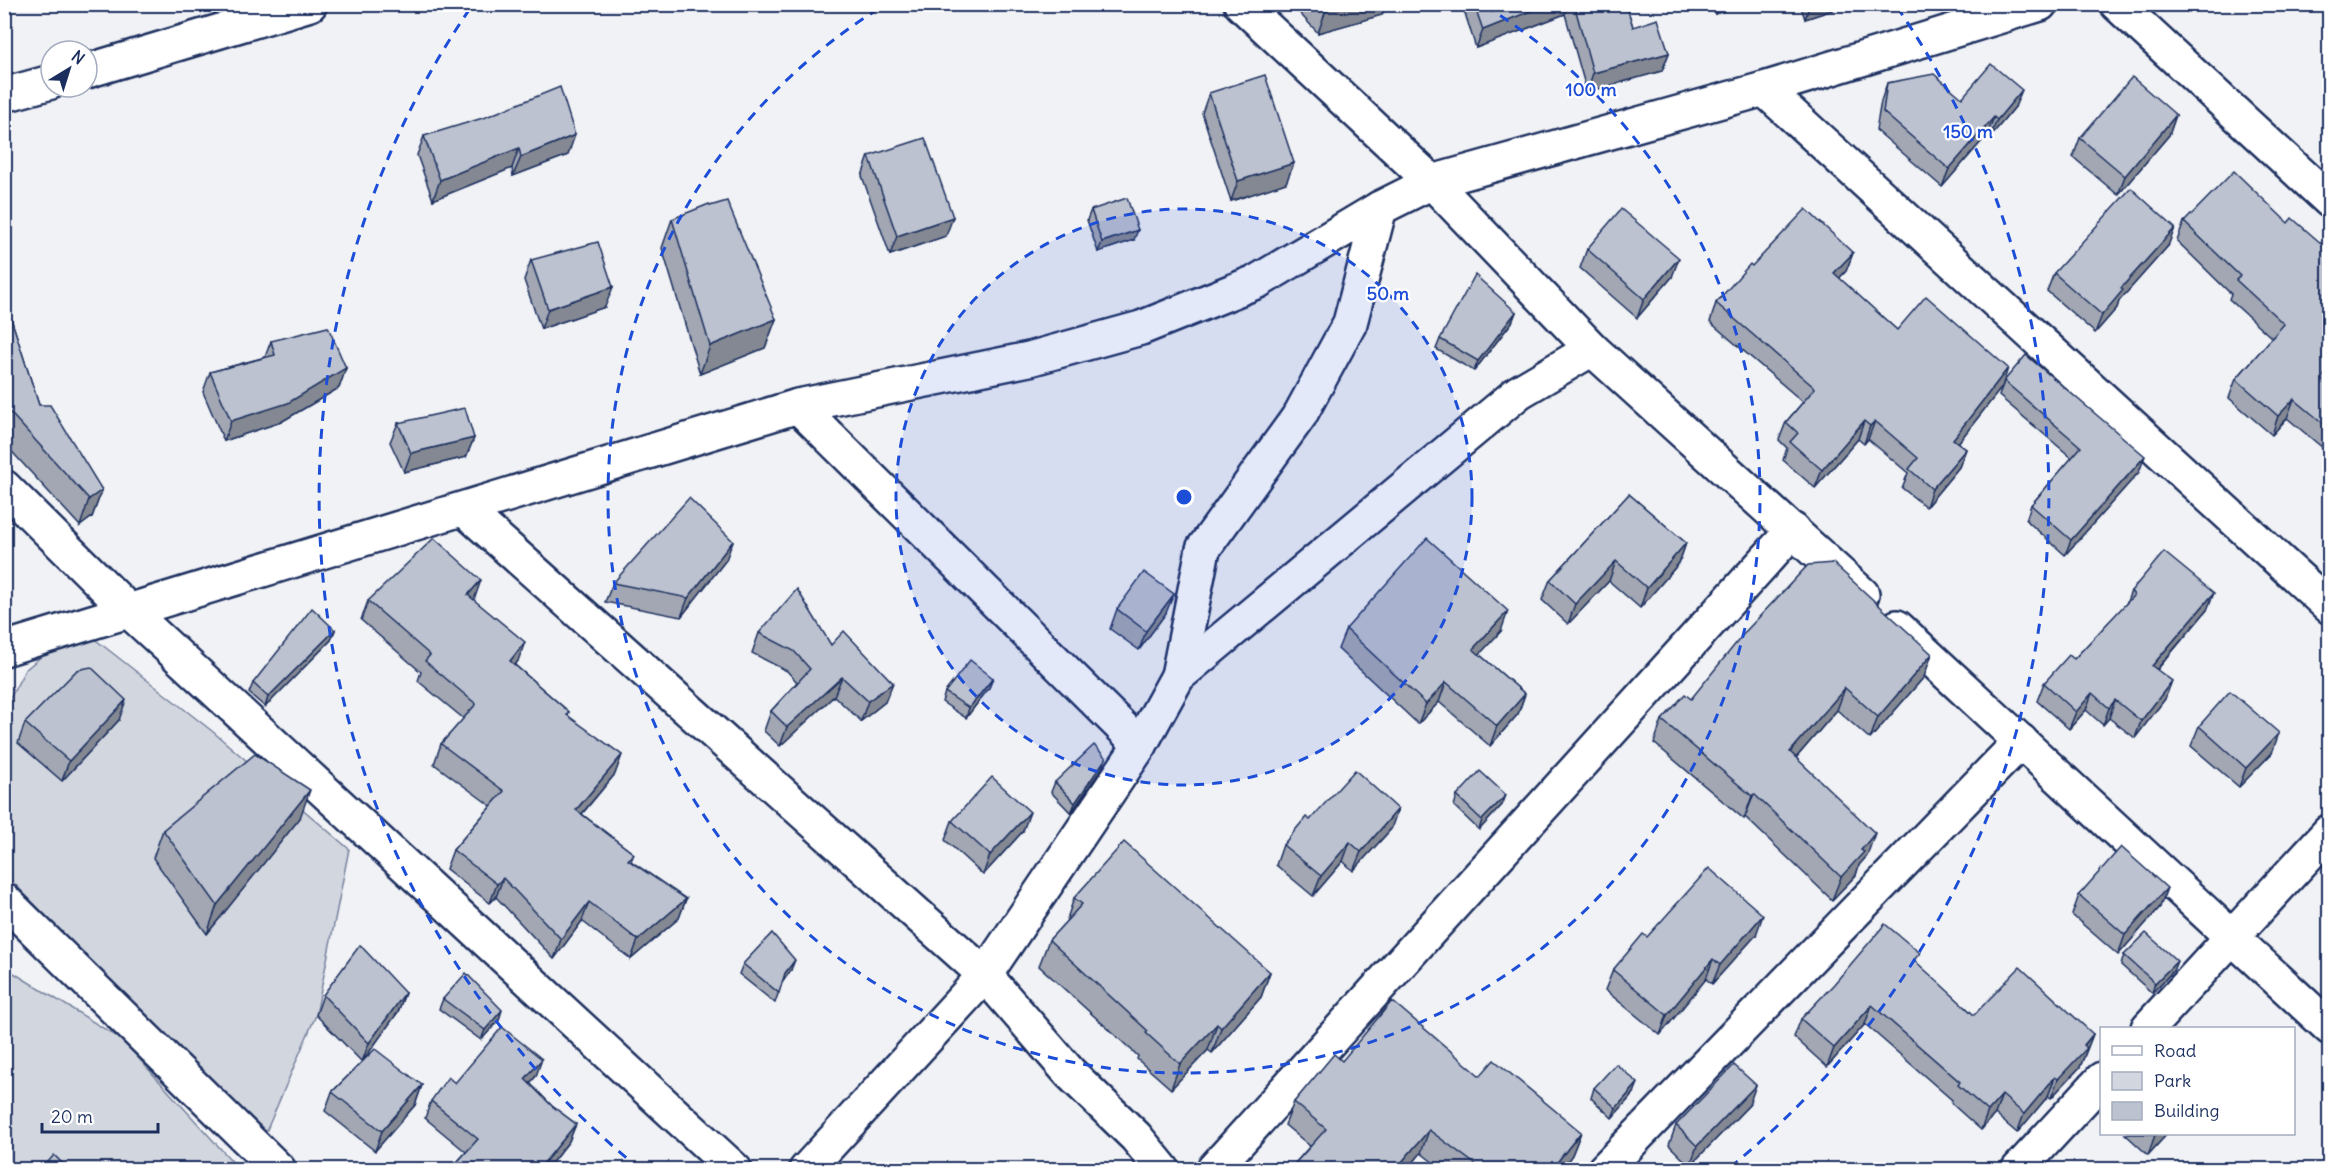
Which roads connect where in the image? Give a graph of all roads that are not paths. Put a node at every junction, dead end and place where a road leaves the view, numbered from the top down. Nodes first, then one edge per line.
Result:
1 (310, 4) edge
2 (1241, 4) edge
3 (2040, 4) edge
4 (2117, 4) edge
5 (99, 67) edge
6 (39, 85) edge
7 (1764, 89) junction
8 (4, 95) edge
9 (1432, 182) junction
10 (2330, 201) edge
11 (1380, 208) junction
12 (1592, 349) junction
13 (798, 406) junction
14 (4, 487) edge
15 (464, 509) junction
16 (1793, 530) junction
17 (2330, 607) edge
18 (128, 610) junction
19 (4, 649) edge
20 (1178, 676) junction
21 (2021, 741) junction
22 (1140, 745) junction
23 (2330, 831) edge
24 (4, 900) edge
25 (2232, 937) junction
26 (985, 975) junction
27 (2150, 1027) edge
28 (2330, 1028) edge
29 (2100, 1081) edge
30 (1609, 1168) edge
31 (279, 1170) edge
32 (735, 1170) edge
33 (806, 1170) edge
34 (1163, 1170) edge
35 (1213, 1170) edge
36 (2018, 1170) edge

1 - 5 street
2 - 9 street
3 - 7 street
4 - 10 street
6 - 8 street
7 - 9 street
7 - 17 street
9 - 11 street
9 - 12 street
11 - 13 street
11 - 20 street
12 - 16 street
12 - 20 street
13 - 15 street
13 - 22 street
14 - 18 street
15 - 18 street
15 - 26 street
16 - 21 street
16 - 35 street
18 - 19 street
18 - 32 street
20 - 22 street
21 - 25 street
21 - 30 street
22 - 26 street
23 - 25 street
24 - 31 street
25 - 27 street
25 - 28 street
26 - 33 street
26 - 34 street
29 - 36 street

